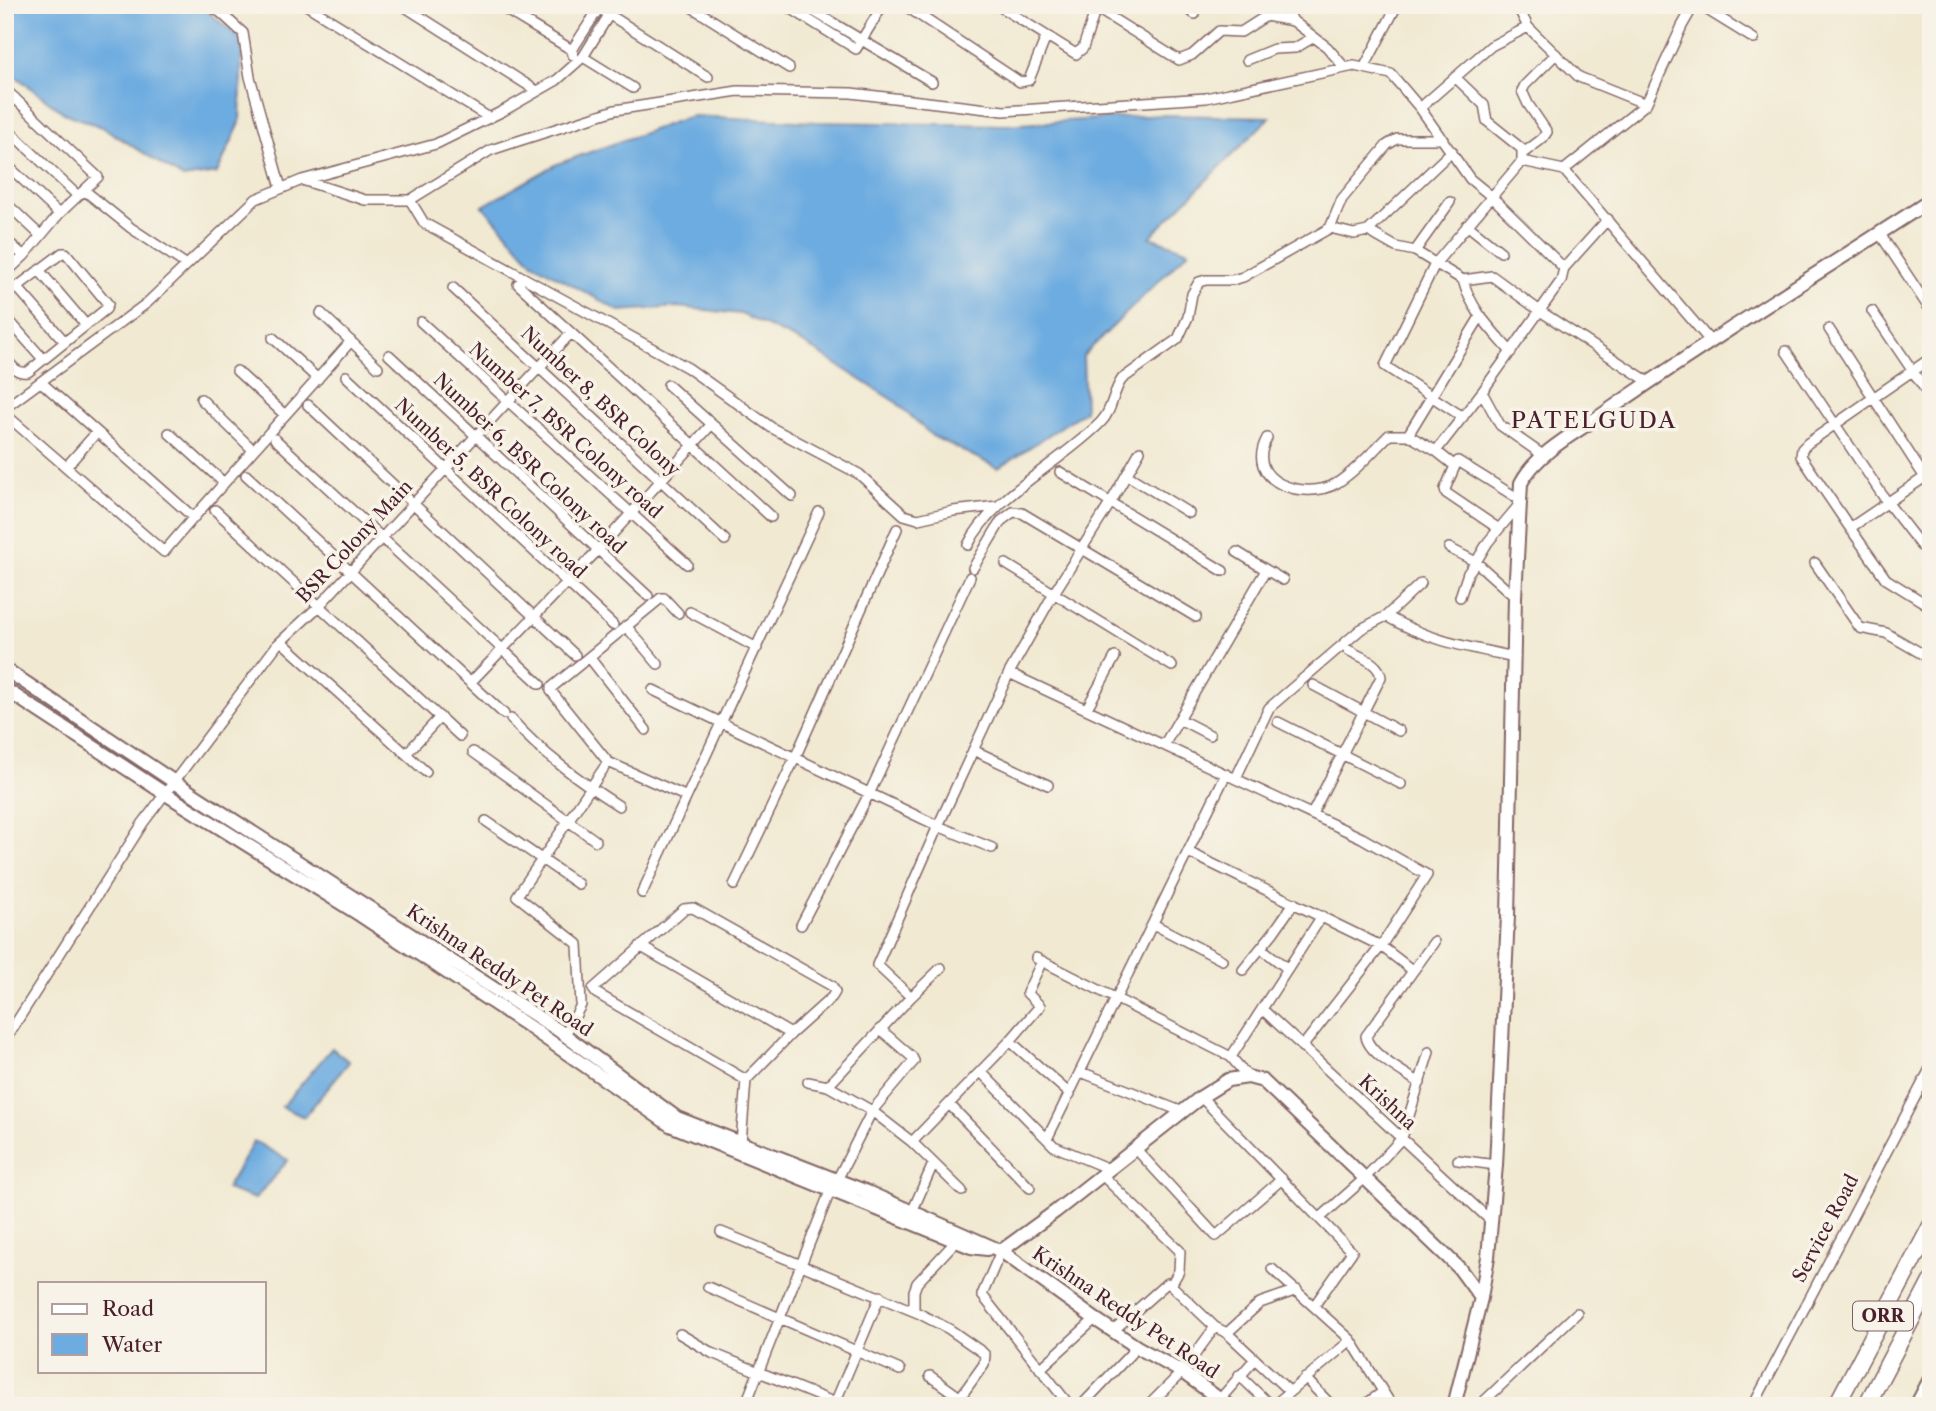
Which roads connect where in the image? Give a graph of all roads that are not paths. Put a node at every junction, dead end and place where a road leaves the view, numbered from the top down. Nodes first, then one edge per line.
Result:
1 (206, 5) edge
2 (306, 5) edge
3 (402, 5) edge
4 (498, 5) edge
5 (615, 5) edge
6 (688, 5) edge
7 (785, 5) edge
8 (803, 5) edge
9 (883, 5) edge
10 (904, 5) edge
11 (997, 5) edge
12 (1182, 5) edge
13 (1284, 5) edge
14 (1400, 5) edge
15 (1517, 5) edge
16 (1697, 5) edge
17 (598, 6) edge
18 (1094, 7) edge
19 (1195, 14) dead end
20 (609, 15) junction
21 (1293, 22) junction
22 (1528, 27) junction
23 (1046, 37) junction
24 (1314, 37) junction
25 (1754, 39) dead end
26 (861, 41) junction
27 (572, 50) junction
28 (1556, 54) junction
29 (583, 57) junction
30 (1247, 60) dead end
31 (574, 64) junction
32 (789, 68) dead end
33 (1345, 68) junction
34 (1364, 68) junction
35 (708, 77) dead end
36 (1455, 77) junction
37 (932, 82) dead end
38 (633, 88) dead end
39 (5, 89) edge
40 (537, 92) junction
41 (15, 98) junction
42 (1646, 104) junction
43 (5, 108) edge
44 (1420, 108) junction
45 (488, 117) junction
46 (5, 127) edge
47 (1443, 139) junction
48 (1452, 151) junction
49 (1522, 158) junction
50 (5, 163) edge
51 (1564, 170) junction
52 (302, 180) junction
53 (281, 188) junction
54 (81, 193) junction
55 (1491, 195) junction
56 (410, 200) junction
57 (1931, 201) edge
58 (5, 202) edge
59 (1450, 202) dead end
60 (59, 214) junction
61 (1608, 219) junction
62 (1467, 225) junction
63 (1330, 228) junction
64 (1368, 231) junction
65 (1880, 234) junction
66 (40, 235) junction
67 (5, 239) edge
68 (1415, 251) junction
69 (1501, 252) dead end
70 (24, 256) junction
71 (1435, 264) junction
72 (187, 265) junction
73 (1564, 268) junction
74 (39, 270) junction
75 (6, 272) edge
76 (1463, 280) junction
77 (518, 284) dead end
78 (17, 287) junction
79 (453, 288) dead end
80 (5, 296) edge
81 (1540, 311) junction
82 (1872, 311) dead end
83 (1931, 311) edge
84 (321, 313) dead end
85 (5, 316) edge
86 (1480, 317) junction
87 (421, 322) dead end
88 (86, 325) junction
89 (1829, 329) dead end
90 (571, 333) junction
91 (273, 338) dead end
92 (351, 341) junction
93 (65, 342) junction
94 (1710, 342) junction
95 (1786, 351) dead end
96 (1511, 352) junction
97 (389, 355) dead end
98 (5, 357) edge
99 (1931, 358) edge
100 (43, 359) junction
101 (379, 367) dead end
102 (538, 368) junction
103 (1912, 370) junction
104 (237, 371) dead end
105 (346, 376) dead end
106 (318, 379) junction
107 (41, 382) junction
108 (1649, 382) junction
109 (668, 385) dead end
110 (1482, 391) junction
111 (1429, 396) junction
112 (1873, 398) junction
113 (1931, 398) edge
114 (201, 399) dead end
115 (508, 401) junction
116 (307, 405) dead end
117 (5, 408) edge
118 (5, 414) edge
119 (285, 415) junction
120 (1463, 417) junction
121 (1835, 423) junction
122 (711, 425) junction
123 (97, 432) junction
124 (169, 433) dead end
125 (1408, 435) junction
126 (477, 436) junction
127 (1266, 438) dead end
128 (275, 439) dead end
129 (693, 446) junction
130 (253, 450) junction
131 (1140, 451) dead end
132 (1436, 451) junction
133 (1544, 456) junction
134 (1455, 466) junction
135 (66, 467) junction
136 (445, 470) junction
137 (1060, 472) dead end
138 (246, 475) dead end
139 (1127, 475) junction
140 (1927, 476) edge
141 (661, 481) junction
142 (223, 482) junction
143 (1931, 487) edge
144 (792, 496) dead end
145 (1111, 502) junction
146 (1519, 502) junction
147 (1887, 502) junction
148 (413, 503) junction
149 (998, 506) junction
150 (215, 510) dead end
151 (820, 512) dead end
152 (631, 513) junction
153 (1189, 513) dead end
154 (193, 517) junction
155 (771, 517) dead end
156 (1850, 528) junction
157 (897, 529) dead end
158 (1499, 529) junction
159 (382, 537) junction
160 (725, 540) dead end
161 (968, 545) dead end
162 (1449, 548) dead end
163 (1081, 549) junction
164 (598, 550) junction
165 (1931, 551) edge
166 (1237, 552) dead end
167 (1476, 562) junction
168 (687, 564) dead end
169 (1006, 564) dead end
170 (1815, 564) dead end
171 (1266, 570) junction
172 (1223, 571) dead end
173 (350, 572) junction
174 (1283, 580) dead end
175 (1420, 583) dead end
176 (566, 584) junction
177 (1054, 593) junction
178 (648, 596) dead end
179 (1460, 597) dead end
180 (1515, 597) junction
181 (319, 607) junction
182 (1931, 607) edge
183 (690, 612) dead end
184 (678, 613) dead end
185 (534, 617) junction
186 (1196, 617) dead end
187 (1386, 617) junction
188 (613, 625) dead end
189 (626, 626) junction
190 (282, 642) junction
191 (757, 648) junction
192 (503, 649) junction
193 (1348, 650) dead end
194 (575, 655) dead end
195 (589, 657) junction
196 (1115, 657) dead end
197 (1515, 657) junction
198 (1931, 659) edge
199 (658, 664) dead end
200 (1172, 666) dead end
201 (5, 669) edge
202 (1009, 673) junction
203 (470, 683) junction
204 (540, 684) dead end
205 (1313, 685) dead end
206 (5, 689) edge
207 (653, 690) dead end
208 (1087, 708) junction
209 (1364, 712) junction
210 (440, 717) junction
211 (1179, 719) junction
212 (1278, 722) dead end
213 (722, 724) junction
214 (646, 730) dead end
215 (1399, 731) dead end
216 (1210, 735) dead end
217 (460, 736) dead end
218 (1164, 745) junction
219 (973, 750) junction
220 (473, 752) dead end
221 (406, 754) junction
222 (1342, 754) junction
223 (795, 758) junction
224 (608, 762) junction
225 (426, 772) dead end
226 (1226, 775) junction
227 (1236, 778) junction
228 (173, 781) junction
229 (1401, 784) dead end
230 (1048, 785) dead end
231 (591, 788) junction
232 (870, 792) junction
233 (164, 793) junction
234 (685, 796) junction
235 (619, 806) dead end
236 (1312, 814) junction
237 (486, 821) dead end
238 (568, 821) junction
239 (938, 826) junction
240 (596, 841) dead end
241 (992, 848) dead end
242 (1188, 852) junction
243 (541, 859) junction
244 (578, 884) dead end
245 (734, 884) dead end
246 (642, 893) dead end
247 (1294, 903) junction
248 (1322, 916) junction
249 (1153, 924) junction
250 (801, 925) dead end
251 (1434, 942) dead end
252 (640, 946) junction
253 (1381, 946) junction
254 (1261, 948) junction
255 (1222, 960) dead end
256 (941, 968) dead end
257 (1288, 969) junction
258 (1243, 970) dead end
259 (1412, 970) junction
260 (911, 997) junction
261 (1116, 999) junction
262 (1262, 1009) junction
263 (880, 1029) junction
264 (790, 1034) junction
265 (565, 1035) junction
266 (5, 1040) edge
267 (1010, 1041) junction
268 (1302, 1046) junction
269 (1429, 1052) dead end
270 (1231, 1057) junction
271 (1931, 1067) edge
272 (981, 1072) junction
273 (1081, 1072) junction
274 (1248, 1077) junction
275 (746, 1080) junction
276 (808, 1082) dead end
277 (1420, 1083) junction
278 (828, 1086) junction
279 (1070, 1094) junction
280 (1202, 1097) junction
281 (950, 1105) junction
282 (872, 1111) junction
283 (1183, 1112) junction
284 (1402, 1138) junction
285 (1047, 1139) junction
286 (912, 1142) junction
287 (741, 1143) junction
288 (1135, 1148) junction
289 (1458, 1160) dead end
290 (933, 1164) junction
291 (1496, 1165) junction
292 (1106, 1172) junction
293 (1282, 1179) junction
294 (1364, 1179) junction
295 (834, 1185) junction
296 (1030, 1188) dead end
297 (962, 1191) dead end
298 (912, 1212) junction
299 (1320, 1218) junction
300 (1491, 1221) junction
301 (1931, 1226) edge
302 (721, 1232) dead end
303 (956, 1241) junction
304 (1001, 1251) junction
305 (1488, 1257) junction
306 (801, 1264) junction
307 (1272, 1269) dead end
308 (1465, 1275) junction
309 (1931, 1282) edge
310 (1171, 1285) junction
311 (708, 1287) dead end
312 (1297, 1290) junction
313 (880, 1296) junction
314 (1481, 1298) junction
315 (1314, 1306) junction
316 (914, 1311) junction
317 (1577, 1313) dead end
318 (780, 1317) junction
319 (1095, 1319) junction
320 (1215, 1327) junction
321 (1114, 1331) junction
322 (1227, 1333) junction
323 (680, 1334) dead end
324 (1350, 1340) junction
325 (1137, 1347) junction
326 (856, 1351) junction
327 (1255, 1359) junction
328 (1040, 1369) junction
329 (900, 1370) dead end
330 (758, 1371) junction
331 (1182, 1372) junction
332 (1239, 1375) junction
333 (930, 1376) dead end
334 (1931, 1377) edge
335 (1305, 1378) junction
336 (1289, 1391) junction
337 (1383, 1392) junction
338 (957, 1402) edge
339 (1225, 1402) edge
340 (839, 1404) edge
341 (746, 1406) edge
342 (972, 1406) edge
343 (1070, 1406) edge
344 (1081, 1406) edge
345 (1148, 1406) edge
346 (1274, 1406) edge
347 (1332, 1406) edge
348 (1363, 1406) edge
349 (1392, 1406) edge
350 (1454, 1406) edge
351 (1479, 1406) edge
352 (1753, 1406) edge
353 (1836, 1406) edge
354 (1866, 1406) edge
355 (1916, 1406) edge

1 - 53 street
2 - 45 street
3 - 40 street
4 - 27 street
5 - 20 street
6 - 32 street
7 - 26 street
8 - 26 street
9 - 26 street
10 - 23 street
11 - 23 street
12 - 19 street
13 - 21 street
14 - 34 street
15 - 22 street
16 - 25 street
16 - 42 street
17 - 20 street
17 - 27 street
18 - 21 street
18 - 23 street
20 - 29 street
20 - 35 street
21 - 24 street
22 - 28 street
22 - 36 street
24 - 30 street
24 - 33 street
26 - 37 street
27 - 31 street
28 - 42 street
28 - 49 street
29 - 31 street
29 - 38 street
31 - 40 street
33 - 34 street
33 - 56 street
34 - 44 street
36 - 44 street
36 - 49 street
39 - 41 street
40 - 45 street
41 - 43 street
41 - 54 street
42 - 51 street
44 - 47 street
45 - 52 street
46 - 54 street
47 - 48 street
47 - 63 street
48 - 55 street
48 - 64 street
49 - 51 street
49 - 55 street
50 - 60 street
51 - 61 street
52 - 53 street
52 - 56 street
53 - 72 street
54 - 60 street
54 - 72 street
55 - 62 street
55 - 73 street
56 - 149 street
57 - 65 main road
58 - 66 street
59 - 68 street
60 - 66 street
61 - 73 street
61 - 94 street
62 - 69 street
62 - 71 street
63 - 64 street
63 - 149 street
64 - 68 street
65 - 83 street
65 - 94 main road
66 - 70 street
67 - 70 street
68 - 71 street
70 - 75 street
71 - 76 street
71 - 111 street
72 - 107 street
73 - 81 street
74 - 78 street
74 - 88 street
74 - 88 street
76 - 81 street
76 - 86 street
77 - 90 street
78 - 80 street
78 - 93 street
79 - 102 street, Number 8, BSR Colony
81 - 96 street
81 - 108 street
82 - 103 street
84 - 92 street
85 - 100 street
86 - 96 street
86 - 111 street
87 - 115 street, Number 7, BSR Colony road
88 - 93 street
89 - 112 street
90 - 102 street, BSR Colony Main
90 - 129 street
91 - 106 street
92 - 101 street
92 - 106 street
93 - 100 street
94 - 108 main road
95 - 121 street
96 - 110 street
97 - 126 street, Number 6, BSR Colony road
98 - 100 street
99 - 103 street
102 - 115 street, BSR Colony Main
102 - 141 street, Number 8, BSR Colony
103 - 112 street
103 - 113 street
104 - 119 street
105 - 136 street, Number 5, BSR Colony road
106 - 119 street
107 - 117 street
107 - 123 street
108 - 133 main road
109 - 122 street
110 - 120 street
110 - 133 street
111 - 120 street
111 - 125 street
112 - 121 street
112 - 140 street
114 - 130 street
115 - 126 street, BSR Colony Main
115 - 152 street, Number 7, BSR Colony road
116 - 148 street
118 - 135 street
119 - 130 street
120 - 132 street
121 - 147 street
121 - 156 street
122 - 129 street
122 - 144 street
123 - 135 street
123 - 154 street
124 - 142 street
125 - 127 street
125 - 132 street
126 - 136 street, BSR Colony Main
126 - 164 street, Number 6, BSR Colony road
128 - 159 street
129 - 141 street
129 - 155 street
130 - 142 street
131 - 139 street
132 - 134 street
133 - 146 main road
134 - 146 street
134 - 158 street
135 - 154 street
136 - 148 street, BSR Colony Main
136 - 176 street, Number 5, BSR Colony road
137 - 145 street
138 - 173 street
139 - 145 street
139 - 153 street
140 - 143 street
140 - 147 street
141 - 152 street
141 - 160 street, Number 8, BSR Colony
142 - 154 street
145 - 163 street
145 - 172 street
146 - 158 street
146 - 180 main road
147 - 156 street
147 - 165 street
148 - 159 street, BSR Colony Main
148 - 185 street
149 - 161 street
150 - 181 street
151 - 191 street
152 - 164 street
152 - 168 street, Number 7, BSR Colony road
156 - 182 street
157 - 223 street
158 - 167 street
159 - 173 street, BSR Colony Main
159 - 192 street
162 - 167 street
163 - 177 street
163 - 186 street
163 - 232 street
164 - 176 street
164 - 178 street, Number 6, BSR Colony road
166 - 171 street
167 - 179 street
167 - 180 street
169 - 177 street
170 - 198 street
171 - 174 street
171 - 211 street
173 - 181 street, BSR Colony Main
173 - 203 street
175 - 187 street
176 - 185 street
176 - 188 street, Number 5, BSR Colony road
177 - 200 street
177 - 202 street
180 - 197 main road
181 - 190 street, BSR Colony Main
181 - 210 street
183 - 191 street
184 - 189 street
185 - 192 street
185 - 194 street
187 - 197 street
187 - 227 street
189 - 195 street
189 - 199 street
190 - 221 street
190 - 228 street, BSR Colony Main
191 - 213 street
192 - 203 street
192 - 204 street
193 - 209 street
195 - 214 street
195 - 224 street
196 - 208 street
197 - 291 main road
201 - 228 main road, Krishna Reddy Pet Road
202 - 208 street
202 - 219 street
203 - 231 street
205 - 209 street
206 - 233 main road, Krishna Reddy Pet Road
207 - 213 street
208 - 218 street
209 - 215 street
209 - 222 street
210 - 217 street
210 - 221 street
211 - 216 street
211 - 218 street
212 - 222 street
213 - 223 street
213 - 234 street
218 - 226 street
219 - 230 street
219 - 239 street
220 - 238 street
221 - 225 street
222 - 229 street
222 - 236 street
223 - 232 street
223 - 245 street
224 - 231 street
224 - 234 street
226 - 227 street
226 - 242 street
227 - 236 street
228 - 233 street, BSR Colony Main
228 - 265 main road, Krishna Reddy Pet Road
231 - 235 street
231 - 238 street
232 - 239 street
232 - 250 street
233 - 266 street, BSR Colony Main
233 - 295 main road, Krishna Reddy Pet Road
234 - 246 street
236 - 253 street
237 - 243 street
238 - 240 street
238 - 243 street
239 - 241 street
239 - 260 street
242 - 247 street
242 - 249 street
243 - 244 street
243 - 265 street
247 - 248 street
247 - 254 street
248 - 253 street
248 - 257 street
249 - 255 street
249 - 261 street
251 - 259 street
252 - 264 street
252 - 264 street
252 - 275 street
253 - 259 street
253 - 268 street
254 - 257 street
254 - 258 street
256 - 260 street
257 - 262 street
259 - 277 street
260 - 263 street
261 - 267 street
261 - 270 street
261 - 273 street
262 - 268 street, Krishna
262 - 270 street
263 - 278 street
263 - 282 street
264 - 275 street
265 - 287 main road, Krishna Reddy Pet Road
267 - 272 street
267 - 279 street
268 - 284 street, Krishna
269 - 277 street
270 - 274 street
271 - 352 street, Service Road
272 - 281 street
272 - 285 street
273 - 279 street
273 - 283 street
274 - 280 main road
274 - 294 main road
275 - 287 street
276 - 278 street
277 - 284 street
278 - 282 street
279 - 285 street
280 - 283 main road
280 - 293 street
281 - 286 street
281 - 296 street
282 - 286 street
282 - 295 street
283 - 288 main road
284 - 294 street
284 - 300 street, Krishna
285 - 292 street
286 - 290 street
287 - 295 main road, Krishna Reddy Pet Road
288 - 292 main road
288 - 293 street
289 - 291 street
290 - 297 street
290 - 298 street
291 - 300 main road
292 - 304 main road
292 - 310 street
293 - 299 street
294 - 299 street
294 - 308 main road
295 - 298 main road, Krishna Reddy Pet Road
295 - 303 main road, Krishna Reddy Pet Road
295 - 306 street
298 - 304 main road, Krishna Reddy Pet Road
299 - 315 street
300 - 305 main road
301 - 353 highway, ORR
302 - 306 street
303 - 304 main road, Krishna Reddy Pet Road
303 - 316 street
304 - 319 main road, Krishna Reddy Pet Road
304 - 328 street
305 - 308 main road
305 - 314 main road
306 - 313 street
306 - 318 street
307 - 312 street
308 - 314 main road
309 - 354 highway, ORR
310 - 320 street
310 - 321 street
311 - 318 street
312 - 315 street
312 - 322 street
313 - 316 street
313 - 326 street
314 - 350 main road
315 - 324 street
316 - 338 street
317 - 351 street
318 - 326 street
318 - 330 street
319 - 321 main road, Krishna Reddy Pet Road
319 - 328 street
320 - 322 street
320 - 331 street
321 - 325 main road, Krishna Reddy Pet Road
322 - 327 street
323 - 330 street
324 - 335 street
324 - 337 street
325 - 331 main road, Krishna Reddy Pet Road
325 - 344 street
326 - 329 street
326 - 340 street
327 - 332 street
327 - 336 street
328 - 343 street
330 - 340 street
330 - 341 street
331 - 339 main road, Krishna Reddy Pet Road
331 - 345 street
332 - 339 street
332 - 346 street
333 - 338 street
334 - 355 main road
335 - 336 street
335 - 347 street
336 - 346 street
337 - 348 street
337 - 349 street
338 - 342 street

